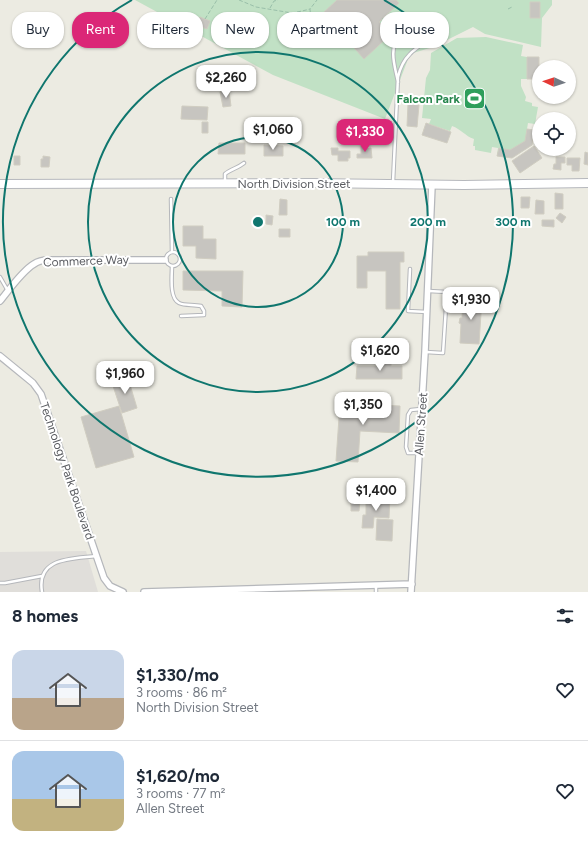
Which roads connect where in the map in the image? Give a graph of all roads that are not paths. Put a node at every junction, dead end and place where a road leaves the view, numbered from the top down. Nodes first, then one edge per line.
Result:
1 (398, 82) junction
2 (244, 163) dead end
3 (588, 183) edge
4 (0, 184) edge
5 (224, 184) junction
6 (393, 184) junction
7 (432, 184) junction
8 (171, 199) dead end
9 (172, 252) junction
10 (166, 260) junction
11 (172, 266) junction
12 (410, 269) dead end
13 (0, 277) edge
14 (8, 291) junction
15 (428, 291) junction
16 (0, 301) edge
17 (427, 312) junction
18 (181, 316) dead end
19 (425, 352) junction
20 (0, 356) edge
21 (422, 409) junction
22 (419, 453) junction
23 (96, 556) junction
24 (42, 576) junction
25 (0, 583) edge
26 (412, 584) junction
27 (376, 585) junction
28 (42, 592) edge
29 (123, 592) edge
30 (144, 592) edge
31 (376, 592) edge
32 (411, 592) edge

1 - 1 lane
1 - 6 lane
2 - 5 lane
3 - 7 street, North Division Street
4 - 5 street, North Division Street
5 - 6 street, North Division Street
6 - 7 street, North Division Street
7 - 15 street, Allen Street
8 - 9 lane
9 - 10 lane
9 - 11 lane
10 - 11 lane
10 - 14 street, Commerce Way
11 - 18 lane
12 - 17 lane
13 - 14 lane
14 - 16 street, Commerce Way
15 - 17 street, Allen Street
15 - 19 lane
17 - 19 street, Allen Street
19 - 21 street, Allen Street
20 - 23 street, Technology Park Boulevard
21 - 22 street, Allen Street
21 - 22 lane
22 - 26 street, Allen Street
23 - 24 lane
23 - 29 street, Technology Park Boulevard
24 - 25 lane
24 - 28 lane
26 - 27 street
26 - 32 street, Allen Street
27 - 30 street
27 - 31 lane

